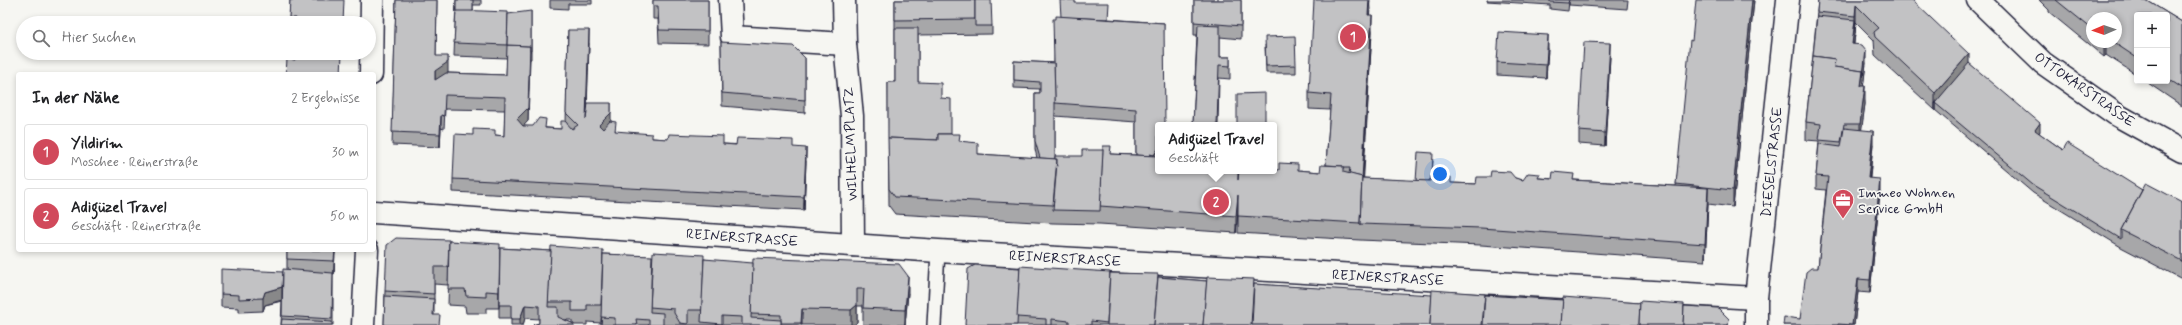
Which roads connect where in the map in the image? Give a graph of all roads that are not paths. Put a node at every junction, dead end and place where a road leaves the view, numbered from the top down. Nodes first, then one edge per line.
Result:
1 (372, 0) edge
2 (730, 0) edge
3 (844, 0) edge
4 (1788, 0) edge
5 (1978, 0) edge
6 (372, 16) edge
7 (845, 44) junction
8 (371, 60) edge
9 (371, 72) edge
10 (2182, 151) edge
11 (376, 212) edge
12 (853, 245) junction
13 (938, 251) junction
14 (367, 252) edge
15 (1756, 298) junction
16 (363, 325) edge
17 (934, 325) edge
18 (1756, 325) edge

1 - 6 street
2 - 7 street
3 - 7 street, WILHELMPLATZ
4 - 15 street, DIESELSTRASSE
5 - 10 street, OTTOKARSTRASSE
7 - 12 street, WILHELMPLATZ
8 - 9 street
11 - 12 street, REINERSTRASSE
12 - 13 street, REINERSTRASSE
13 - 15 street, REINERSTRASSE
13 - 17 lane
14 - 16 street
15 - 18 street, DIESELSTRASSE

